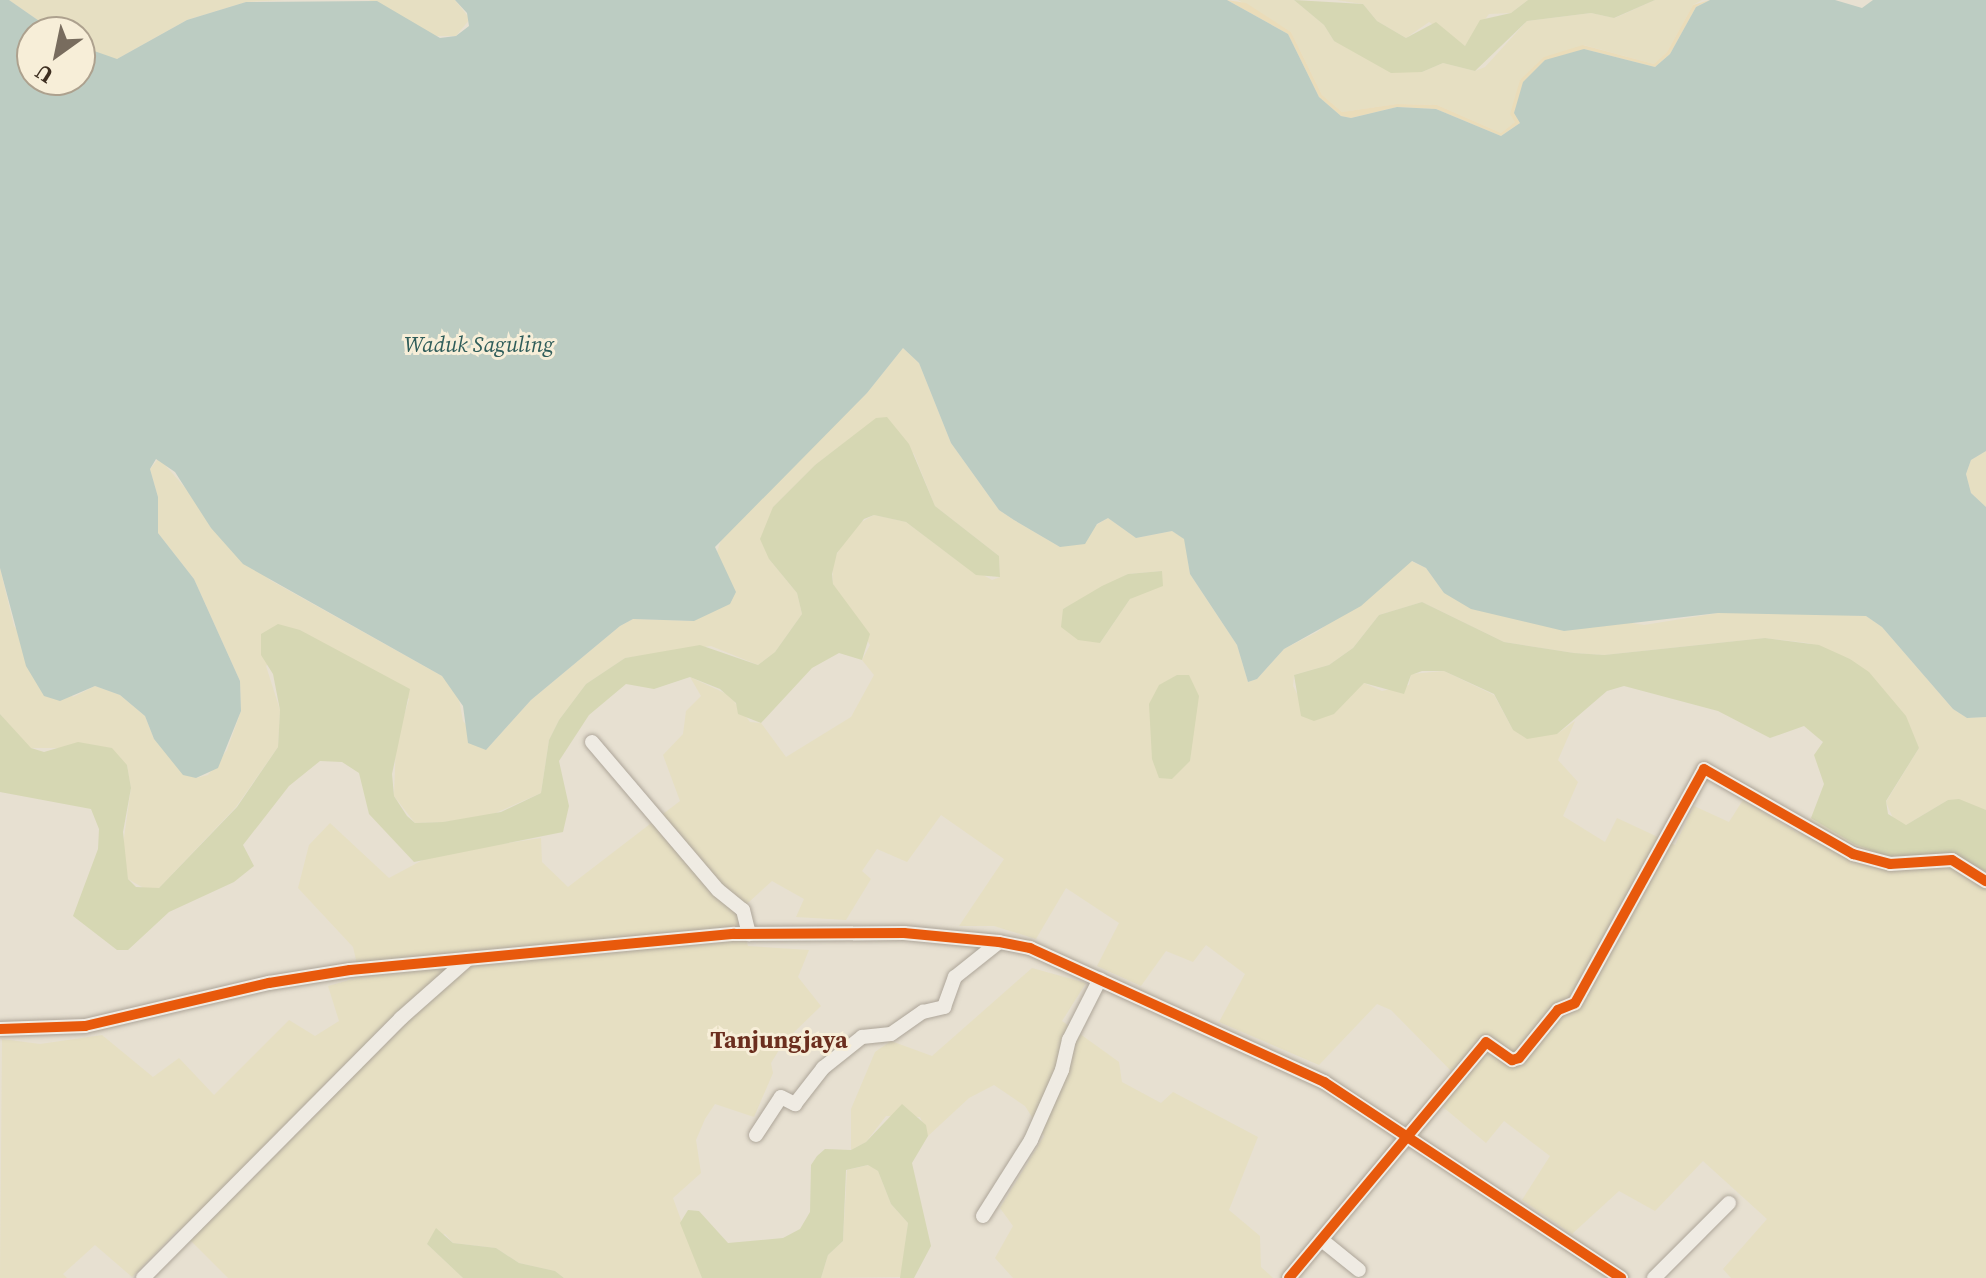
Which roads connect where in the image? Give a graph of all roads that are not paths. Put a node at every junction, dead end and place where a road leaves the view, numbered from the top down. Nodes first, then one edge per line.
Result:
1 (592, 742) dead end
2 (1986, 881) edge
3 (749, 934) junction
4 (999, 942) junction
5 (468, 958) junction
6 (1100, 979) junction
7 (0, 1029) edge
8 (1407, 1133) junction
9 (756, 1135) dead end
10 (1729, 1203) dead end
11 (983, 1216) dead end
12 (1323, 1241) junction
13 (1359, 1270) dead end
14 (143, 1278) edge
15 (1289, 1278) edge
16 (1621, 1278) edge
17 (1654, 1278) edge

1 - 3 street
2 - 8 street
3 - 4 street
3 - 5 street
4 - 6 street
4 - 9 street
5 - 7 street
5 - 14 street
6 - 8 street
6 - 11 street
8 - 12 street
8 - 16 street
10 - 17 street
12 - 13 street
12 - 15 street

